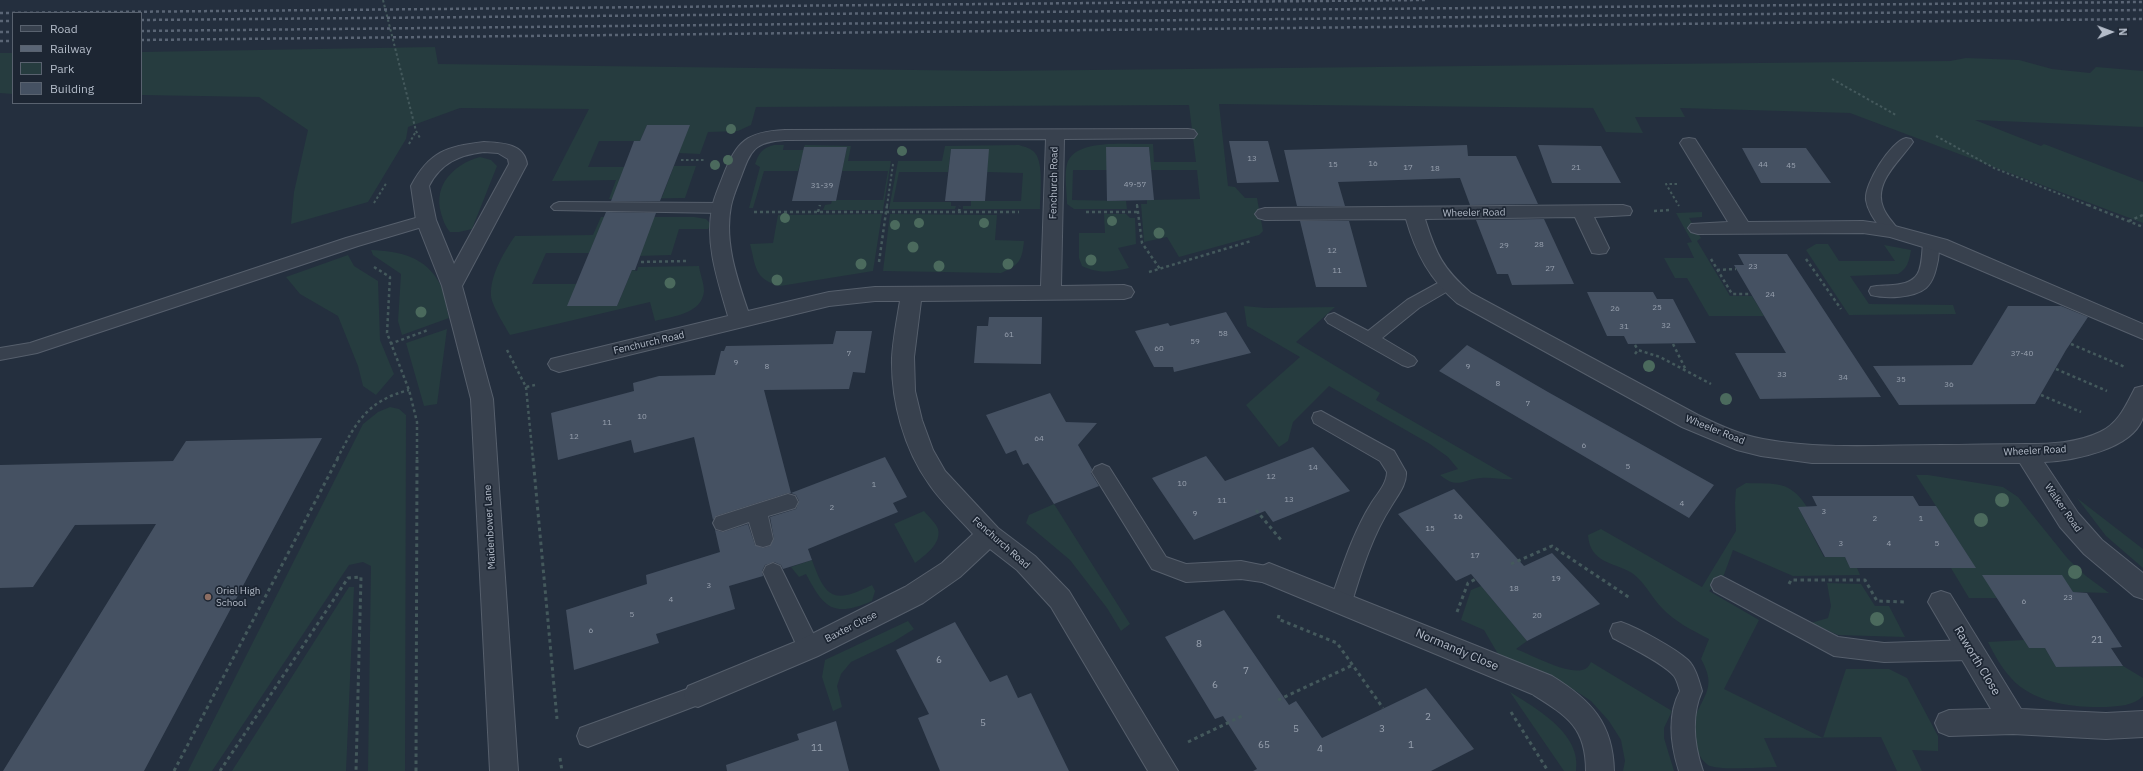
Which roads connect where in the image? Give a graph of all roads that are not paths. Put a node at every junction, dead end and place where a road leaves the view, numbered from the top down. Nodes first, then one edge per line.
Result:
1 (1055, 134) junction
2 (1188, 134) dead end
3 (1906, 142) dead end
4 (1689, 143) dead end
5 (559, 208) dead end
6 (1623, 211) dead end
7 (721, 212) junction
8 (1582, 212) junction
9 (1265, 214) road end
10 (1414, 214) junction
11 (426, 220) junction
12 (1698, 228) dead end
13 (1742, 228) junction
14 (1891, 231) junction
15 (1931, 242) junction
16 (1599, 248) dead end
17 (1447, 284) junction
18 (452, 286) junction
19 (1877, 291) dead end
20 (1124, 292) road end
21 (1051, 293) junction
22 (911, 294) junction
23 (1334, 320) dead end
24 (740, 321) junction
25 (2143, 332) edge
26 (1370, 338) junction
27 (0, 354) edge
28 (1408, 360) dead end
29 (559, 364) dead end
30 (2141, 399) edge
31 (1321, 418) dead end
32 (2026, 453) junction
33 (1102, 472) dead end
34 (788, 502) dead end
35 (757, 512) junction
36 (723, 523) dead end
37 (989, 535) junction
38 (763, 539) dead end
39 (773, 572) dead end
40 (1280, 578) joint
41 (1721, 585) dead end
42 (2143, 588) edge
43 (1341, 602) junction
44 (1941, 602) road end
45 (1621, 631) road end
46 (809, 648) junction
47 (1970, 650) junction
48 (698, 695) joint
49 (2013, 721) junction
50 (1949, 723) dead end
51 (2143, 724) edge
52 (588, 736) dead end
53 (1160, 764) edge
54 (504, 771) edge
55 (1600, 771) edge
56 (1691, 771) edge

1 - 2 street, Fenchurch Road
1 - 7 street
1 - 21 street, Fenchurch Road
3 - 14 lane
4 - 13 street
5 - 7 lane
6 - 8 street, Wheeler Road
7 - 24 street
8 - 10 street, Wheeler Road
8 - 16 street
9 - 10 street, Wheeler Road
10 - 17 street, Wheeler Road
11 - 18 street, Maidenbower Lane
11 - 18 street, Maidenbower Lane
11 - 27 lane
12 - 13 street
13 - 14 street
14 - 15 street
15 - 19 lane
15 - 25 street
17 - 26 lane
17 - 32 street, Wheeler Road
18 - 54 street, Maidenbower Lane
20 - 21 street, Fenchurch Road
21 - 22 street, Fenchurch Road
22 - 24 street, Fenchurch Road
22 - 37 street, Fenchurch Road
23 - 26 lane
24 - 29 street, Fenchurch Road
26 - 28 lane
30 - 32 street, Wheeler Road
31 - 43 lane
32 - 42 street, Walker Road
33 - 40 lane
34 - 35 lane
35 - 36 lane
35 - 38 lane
37 - 46 street, Baxter Close
37 - 53 street, Fenchurch Road
39 - 46 lane
40 - 43 street, Normandy Close
41 - 47 lane
43 - 55 street, Normandy Close
44 - 47 street, Raworth Close
45 - 56 lane
46 - 48 street, Baxter Close
47 - 49 street, Raworth Close
48 - 52 lane
49 - 50 street
49 - 51 street

